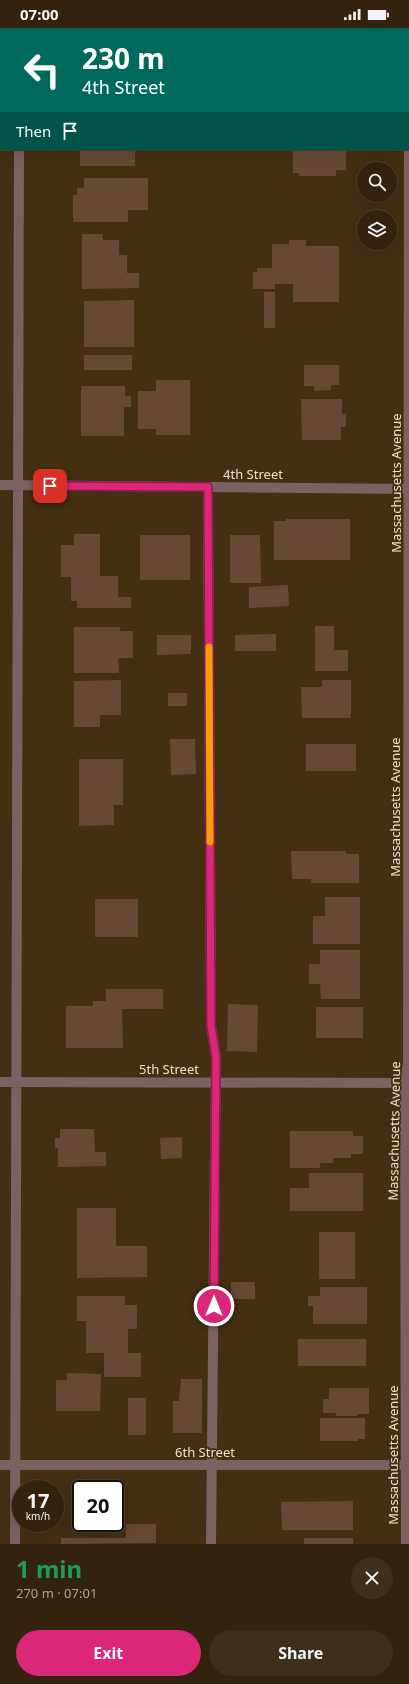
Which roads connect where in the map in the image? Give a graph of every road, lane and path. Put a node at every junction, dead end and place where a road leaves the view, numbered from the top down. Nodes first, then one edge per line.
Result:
1 (409, 71) edge
2 (19, 150) edge
3 (0, 485) edge
4 (19, 486) junction
5 (208, 487) junction
6 (409, 489) edge
7 (0, 1082) edge
8 (17, 1082) junction
9 (216, 1082) junction
10 (407, 1083) edge
11 (0, 1465) edge
12 (15, 1465) junction
13 (212, 1465) junction
14 (408, 1465) edge
15 (15, 1544) edge
16 (211, 1544) edge
17 (406, 1544) edge

1 - 6 street, Massachusetts Avenue
2 - 4 street
3 - 4 street, 4th Street
4 - 5 street, 4th Street
4 - 8 street
5 - 6 street, 4th Street
5 - 9 street
6 - 10 street, Massachusetts Avenue
7 - 8 street, 5th Street
8 - 9 street, 5th Street
8 - 12 street
9 - 10 street, 5th Street
9 - 13 street
10 - 14 street, Massachusetts Avenue
11 - 12 street, 6th Street
12 - 13 street, 6th Street
12 - 15 street
13 - 14 street, 6th Street
13 - 16 street
14 - 17 street, Massachusetts Avenue

